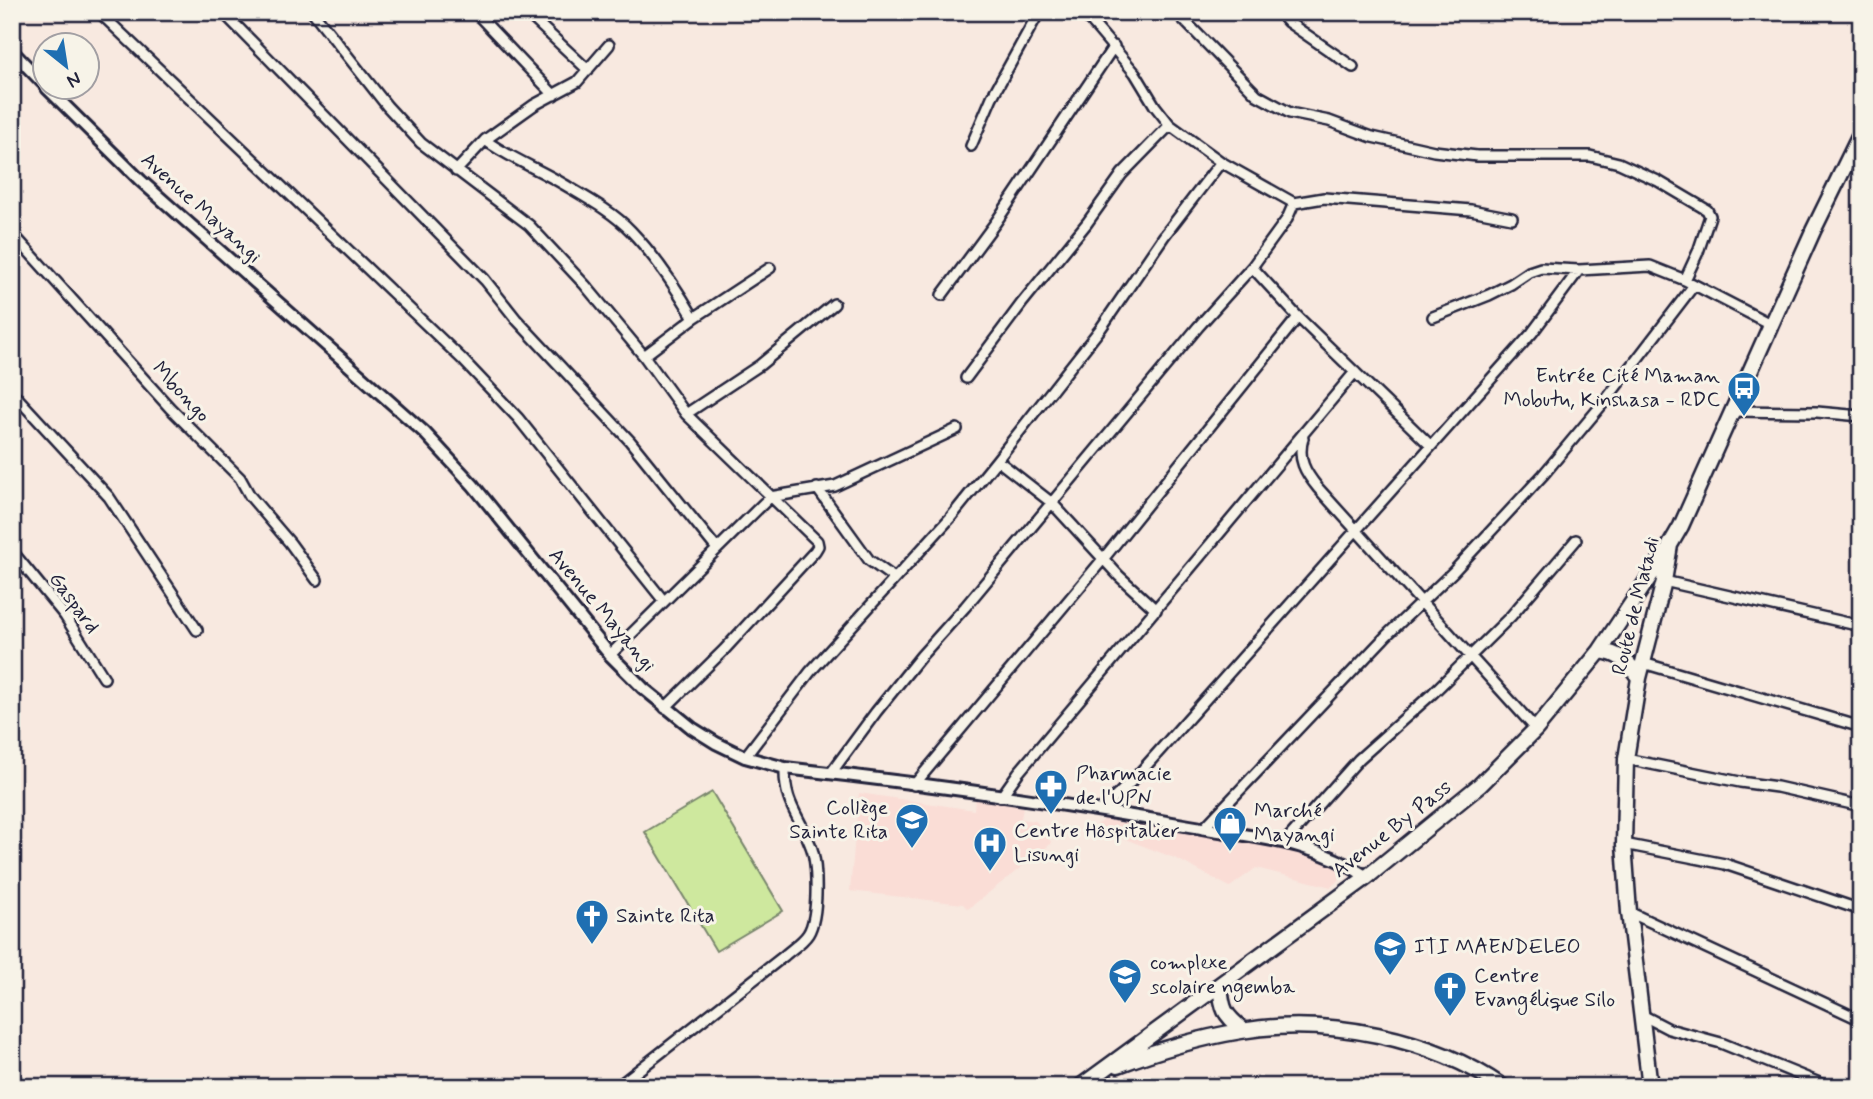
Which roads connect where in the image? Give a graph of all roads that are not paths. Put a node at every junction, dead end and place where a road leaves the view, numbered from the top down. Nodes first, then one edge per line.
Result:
1 (99, 12) edge
2 (223, 12) edge
3 (313, 12) edge
4 (475, 12) edge
5 (526, 12) edge
6 (1039, 12) edge
7 (1083, 12) edge
8 (1176, 12) edge
9 (1279, 12) edge
10 (610, 45) dead end
11 (1114, 46) junction
12 (12, 51) edge
13 (1353, 67) dead end
14 (588, 70) junction
15 (32, 72) edge
16 (554, 95) junction
17 (61, 102) edge
18 (1170, 125) junction
19 (1861, 132) edge
20 (485, 140) junction
21 (971, 146) dead end
22 (1221, 162) junction
23 (456, 171) junction
24 (1294, 203) junction
25 (1512, 218) dead end
26 (12, 233) edge
27 (1252, 267) junction
28 (770, 268) dead end
29 (1579, 270) junction
30 (1689, 283) junction
31 (942, 295) dead end
32 (834, 304) dead end
33 (1298, 317) junction
34 (1433, 317) dead end
35 (694, 318) junction
36 (1772, 325) junction
37 (644, 356) junction
38 (1355, 372) junction
39 (966, 378) dead end
40 (12, 392) edge
41 (1732, 411) junction
42 (686, 414) junction
43 (1861, 416) edge
44 (957, 429) dead end
45 (1304, 433) junction
46 (1431, 446) junction
47 (997, 460) junction
48 (817, 488) junction
49 (770, 497) junction
50 (1052, 503) junction
51 (1355, 529) junction
52 (1576, 540) dead end
53 (1670, 545) junction
54 (717, 549) junction
55 (12, 551) edge
56 (1104, 558) junction
57 (894, 578) junction
58 (317, 580) dead end
59 (1664, 581) junction
60 (663, 600) junction
61 (1422, 602) junction
62 (1156, 610) junction
63 (1861, 626) edge
64 (197, 630) dead end
65 (1600, 651) junction
66 (610, 655) junction
67 (1470, 656) junction
68 (1643, 663) junction
69 (104, 678) dead end
70 (1639, 678) junction
71 (665, 708) junction
72 (1861, 727) edge
73 (1536, 729) junction
74 (745, 757) junction
75 (1626, 759) junction
76 (785, 768) junction
77 (831, 773) junction
78 (914, 785) junction
79 (1001, 797) junction
80 (1861, 806) edge
81 (1102, 810) junction
82 (1203, 829) junction
83 (1285, 842) junction
84 (1624, 844) junction
85 (1367, 877) junction
86 (1861, 910) edge
87 (1629, 912) junction
88 (1220, 985) junction
89 (1640, 1014) junction
90 (1861, 1020) edge
91 (1243, 1030) junction
92 (1103, 1070) junction
93 (617, 1087) edge
94 (1080, 1087) edge
95 (1503, 1087) edge
96 (1650, 1087) edge
97 (1829, 1087) edge

1 - 60 street
2 - 54 street
3 - 23 street
4 - 16 street
5 - 14 street
6 - 21 street
7 - 11 street
8 - 30 street
9 - 13 street
10 - 14 street
11 - 18 street
11 - 31 street
12 - 15 street, Avenue Mayangi
14 - 16 street
16 - 20 street
17 - 66 street, Avenue Mayangi
18 - 22 street
18 - 39 street
19 - 36 highway, Route de Matadi
20 - 23 street
20 - 35 street
22 - 24 street
22 - 47 street
23 - 37 street
24 - 25 street
24 - 27 street
26 - 58 street, Mbongo
27 - 33 street
27 - 50 street
28 - 35 street
29 - 30 street
29 - 34 street
29 - 46 street
30 - 36 street
30 - 61 street
32 - 42 street
33 - 38 street
33 - 56 street
35 - 37 street
36 - 41 highway, Route de Matadi
37 - 42 street
38 - 45 street
38 - 46 street
40 - 64 street
41 - 43 street
41 - 53 highway, Route de Matadi
42 - 49 street
44 - 48 street
45 - 51 street
45 - 62 street
46 - 51 street
47 - 50 street
47 - 57 street
48 - 49 street
48 - 57 street
49 - 54 street
49 - 71 street
50 - 56 street
50 - 77 street
51 - 61 street
51 - 81 street
52 - 67 street
53 - 59 highway, Route de Matadi
53 - 65 highway, Avenue By Pass
54 - 60 street
55 - 69 street, Gaspard
56 - 62 street
56 - 78 street
57 - 74 street
59 - 63 street
59 - 68 highway, Route de Matadi
60 - 66 street
61 - 67 street
61 - 82 street
62 - 79 street
65 - 70 highway
65 - 73 highway, Avenue By Pass
66 - 71 street, Avenue Mayangi
67 - 73 street
67 - 83 street
68 - 70 highway, Route de Matadi
68 - 72 street
70 - 75 highway, Route de Matadi
71 - 74 street, Avenue Mayangi
73 - 85 highway, Avenue By Pass
74 - 76 street, Avenue Mayangi
75 - 80 street
75 - 84 highway, Route de Matadi
76 - 77 street, Avenue Mayangi
76 - 93 street
77 - 78 street, Avenue Mayangi
78 - 79 street, Avenue Mayangi
79 - 81 street, Avenue Mayangi
81 - 82 street, Avenue Mayangi
82 - 83 street, Avenue Mayangi
83 - 85 street, Avenue Mayangi
84 - 86 street
84 - 87 highway, Route de Matadi
85 - 88 highway, Avenue By Pass
87 - 89 highway, Route de Matadi
87 - 90 street
88 - 91 highway
88 - 92 highway, Avenue By Pass
89 - 96 highway, Route de Matadi
89 - 97 street
91 - 92 highway
91 - 95 highway
92 - 94 highway, Avenue By Pass

